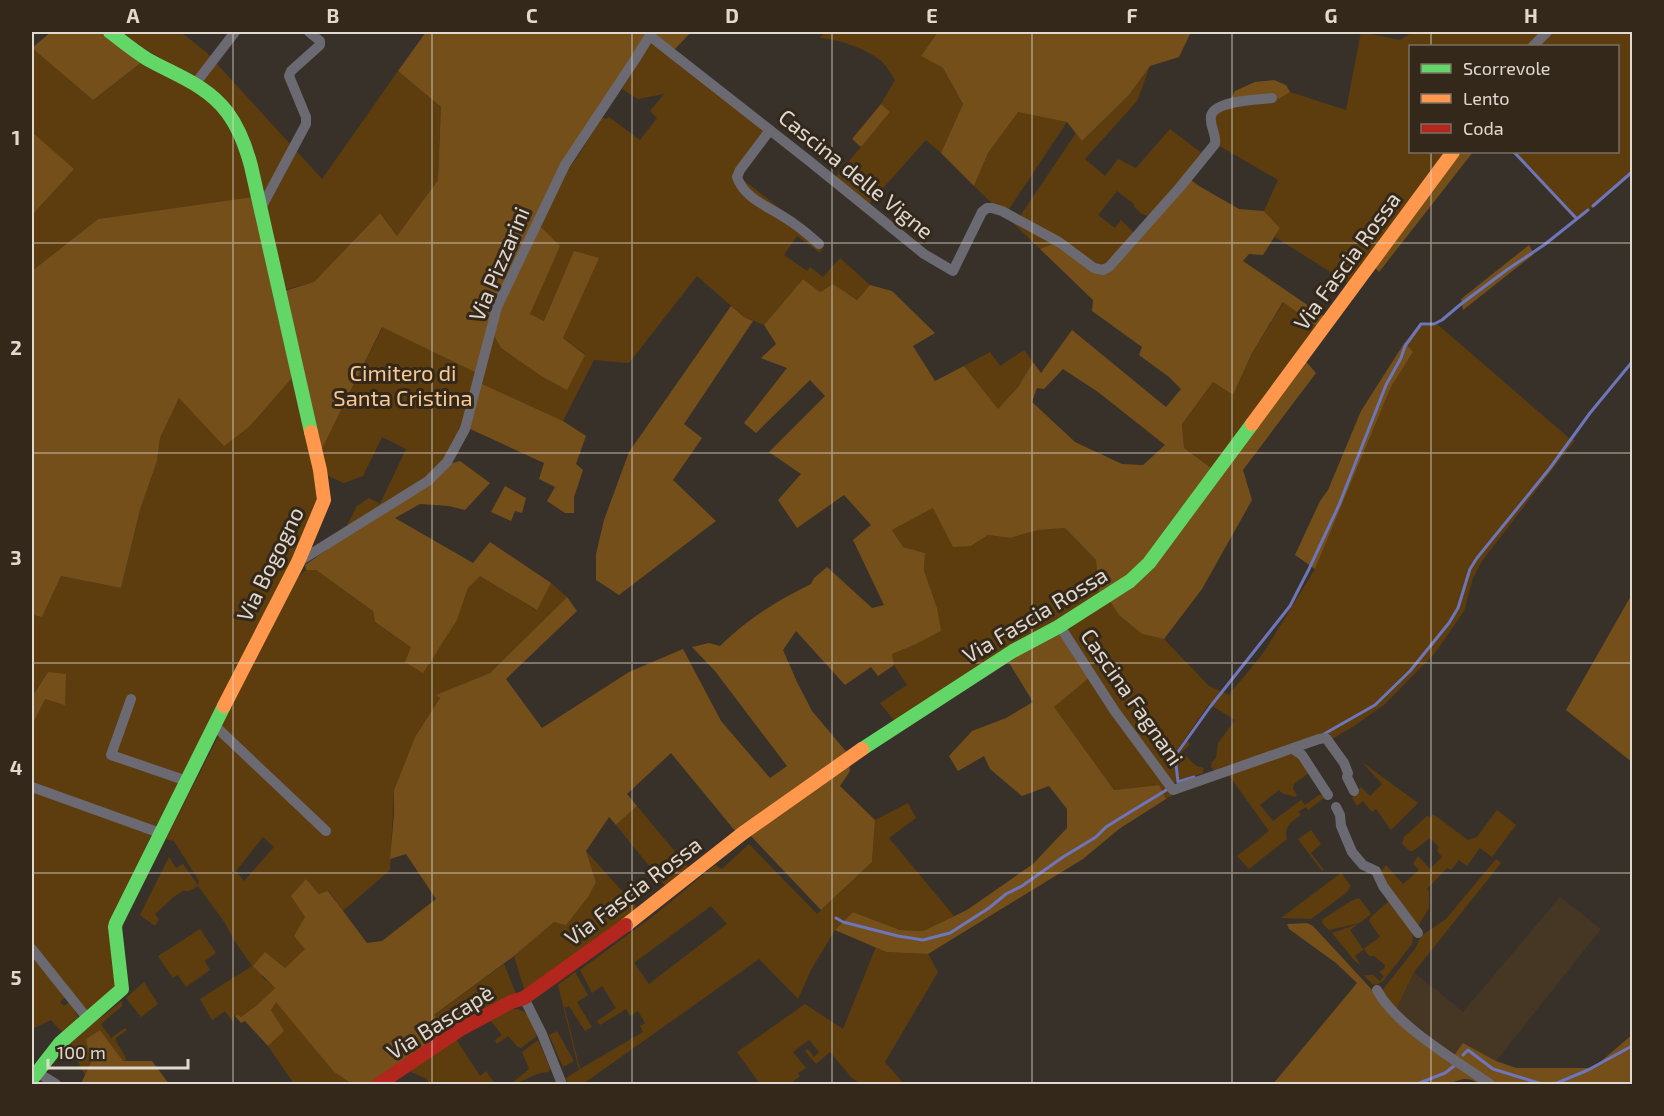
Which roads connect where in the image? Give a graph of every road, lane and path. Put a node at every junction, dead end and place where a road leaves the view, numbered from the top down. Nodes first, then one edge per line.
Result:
1 (110, 32) edge
2 (235, 32) edge
3 (309, 32) edge
4 (1547, 32) edge
5 (651, 34) edge
6 (1534, 45) edge
7 (195, 84) junction
8 (1272, 99) dead end
9 (770, 130) junction
10 (1452, 153) edge
11 (260, 210) junction
12 (819, 244) dead end
13 (298, 562) junction
14 (1058, 627) junction
15 (131, 699) dead end
16 (214, 725) junction
17 (1293, 749) junction
18 (187, 781) junction
19 (32, 787) edge
20 (1353, 791) dead end
21 (1328, 795) dead end
22 (1336, 807) dead end
23 (326, 831) dead end
24 (160, 833) junction
25 (1418, 933) dead end
26 (32, 949) edge
27 (1377, 990) dead end
28 (524, 998) junction
29 (88, 1019) junction
30 (35, 1076) edge
31 (56, 1084) edge
32 (379, 1084) edge
33 (562, 1084) edge
34 (1490, 1084) edge

1 - 7 street, Via Bogogno
2 - 7 street
3 - 11 street
4 - 6 street
5 - 9 street, Cascina delle Vigne
5 - 13 street, Via Pizzarini
7 - 11 street, Via Bogogno
8 - 9 street, Cascina delle Vigne
9 - 12 street
10 - 14 street, Via Fascia Rossa
11 - 13 street, Via Bogogno
13 - 16 street, Via Bogogno
14 - 17 street, Cascina Fagnani
14 - 28 street, Via Fascia Rossa
15 - 18 street
16 - 18 street, Via Bogogno
16 - 23 street
17 - 20 street
17 - 21 street
18 - 24 street, Via Bogogno
19 - 24 street
22 - 25 street
24 - 29 street, Via Bogogno
26 - 29 street
27 - 34 street
28 - 32 street, Via Bascapè
28 - 33 street
29 - 30 street
30 - 31 street

